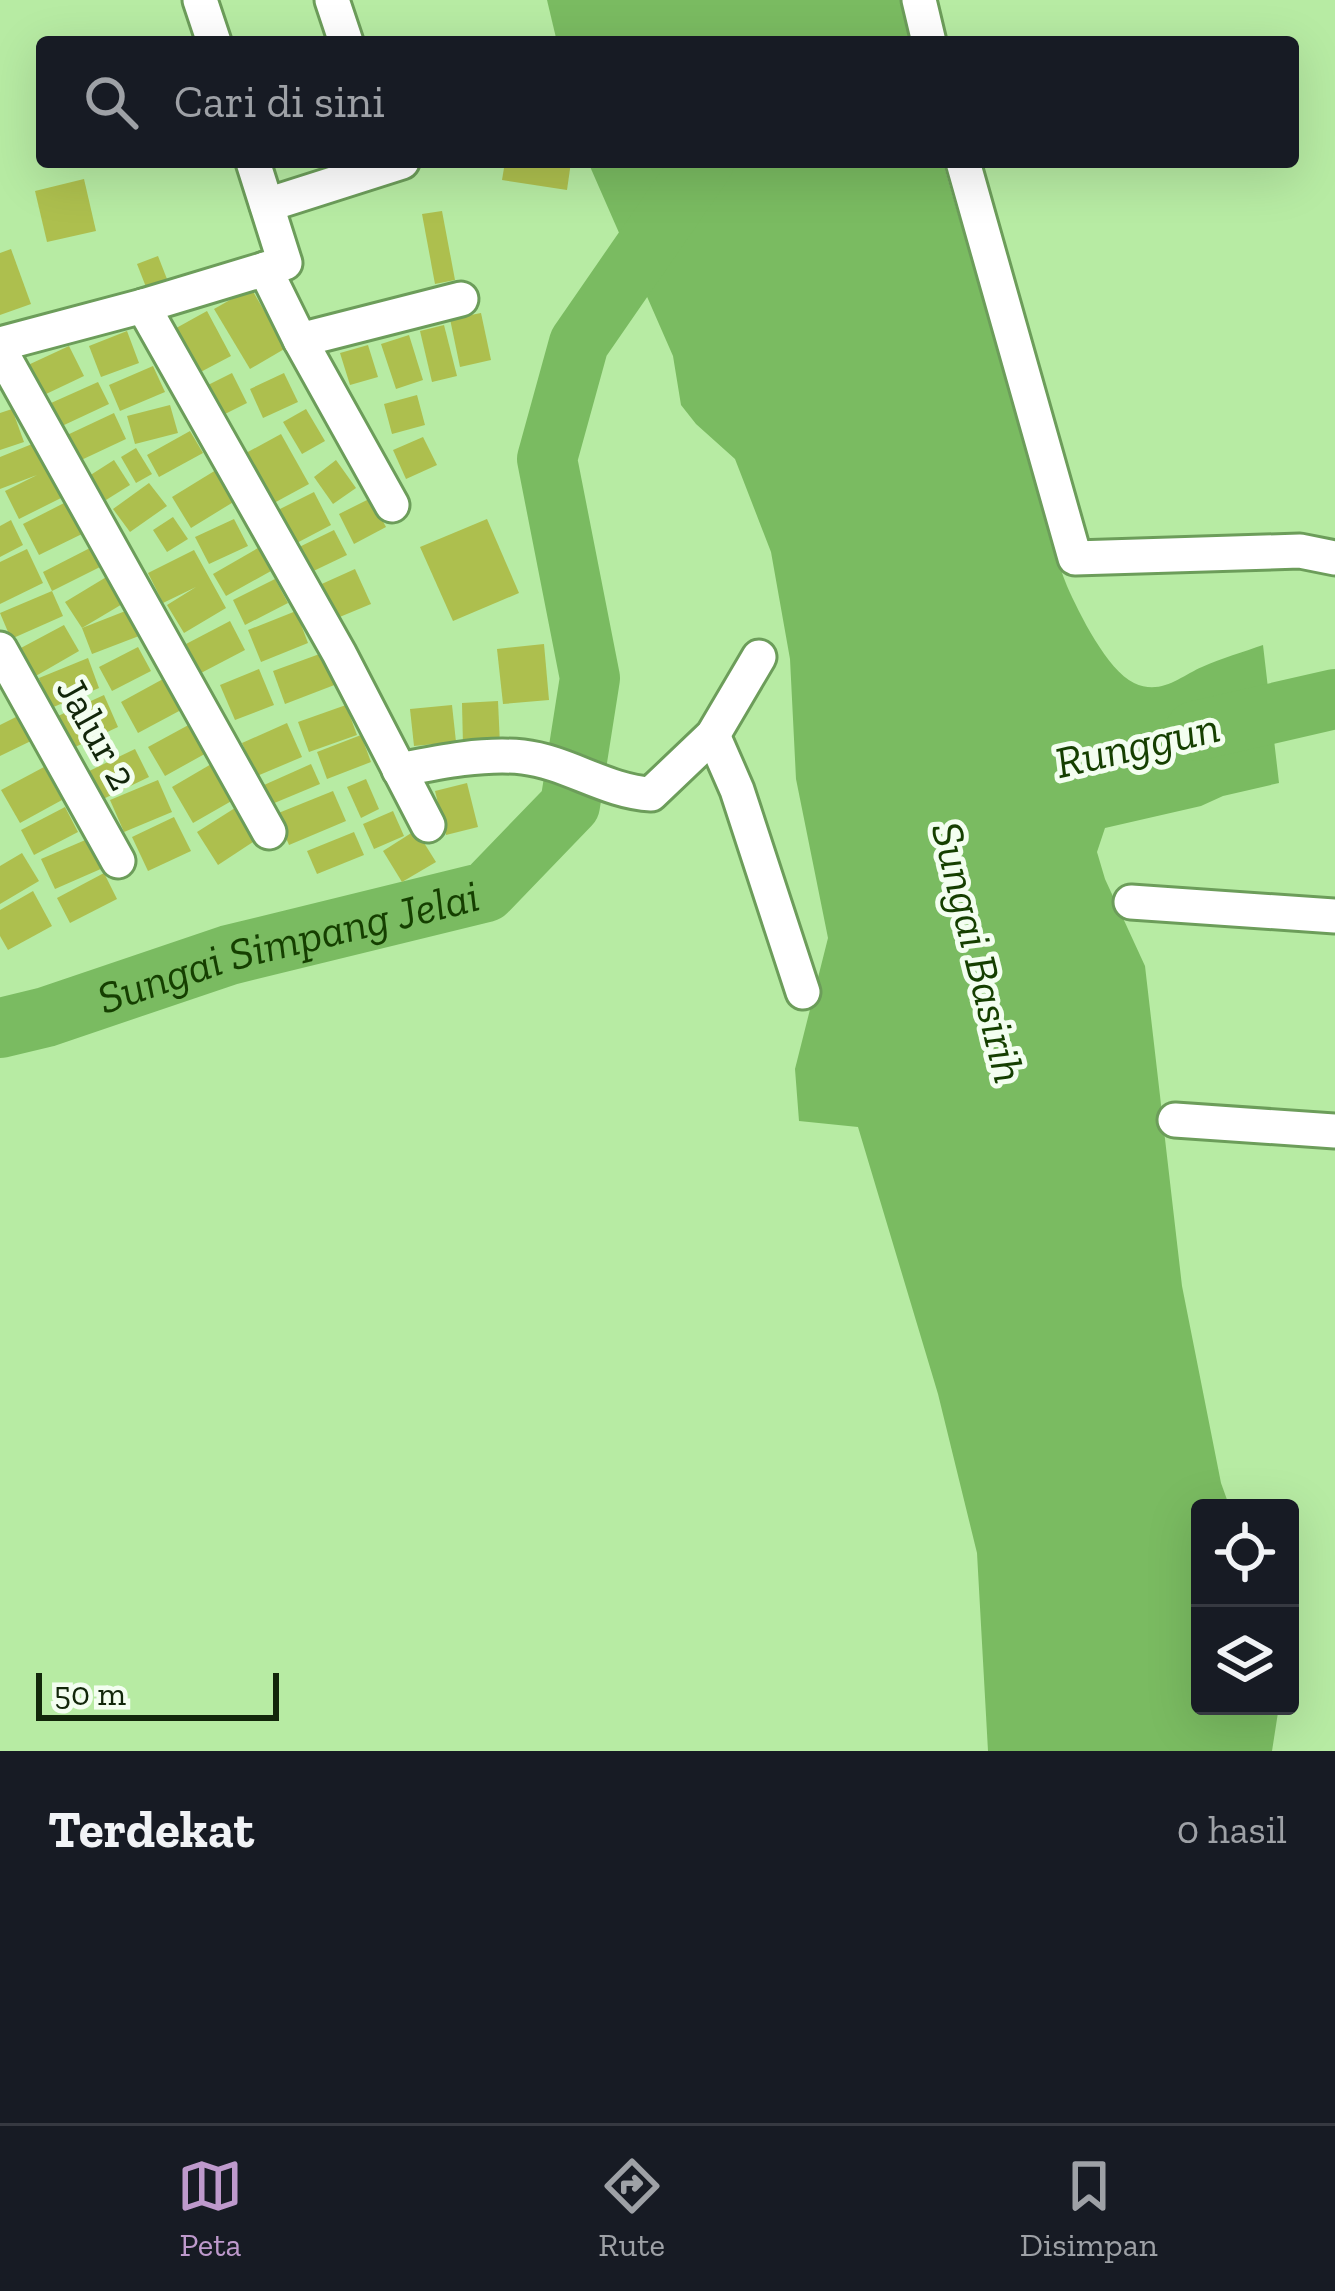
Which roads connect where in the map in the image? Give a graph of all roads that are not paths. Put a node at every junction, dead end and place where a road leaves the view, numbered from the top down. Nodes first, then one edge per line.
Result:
1 (200, 0) edge
2 (332, 0) edge
3 (919, 0) edge
4 (212, 36) edge
5 (344, 36) edge
6 (928, 36) edge
7 (255, 168) edge
8 (383, 168) edge
9 (965, 168) edge
10 (267, 205) junction
11 (266, 269) junction
12 (461, 299) dead end
13 (143, 306) junction
14 (300, 340) junction
15 (0, 347) edge
16 (392, 505) dead end
17 (1335, 558) edge
18 (0, 649) edge
19 (759, 657) dead end
20 (713, 735) junction
21 (399, 770) junction
22 (428, 825) dead end
23 (269, 832) dead end
24 (118, 861) dead end
25 (1131, 902) dead end
26 (1335, 916) edge
27 (803, 992) dead end
28 (1175, 1120) dead end
29 (1335, 1132) edge

1 - 4 street
2 - 5 street
3 - 6 street
7 - 10 street
8 - 10 street
9 - 17 street
10 - 11 street
11 - 13 street
11 - 14 street
12 - 14 street
13 - 15 street
13 - 21 street
14 - 16 street
15 - 23 street
18 - 24 street, Jalur 2
19 - 20 street
20 - 21 street
20 - 27 street
21 - 22 street
25 - 26 street
28 - 29 street

